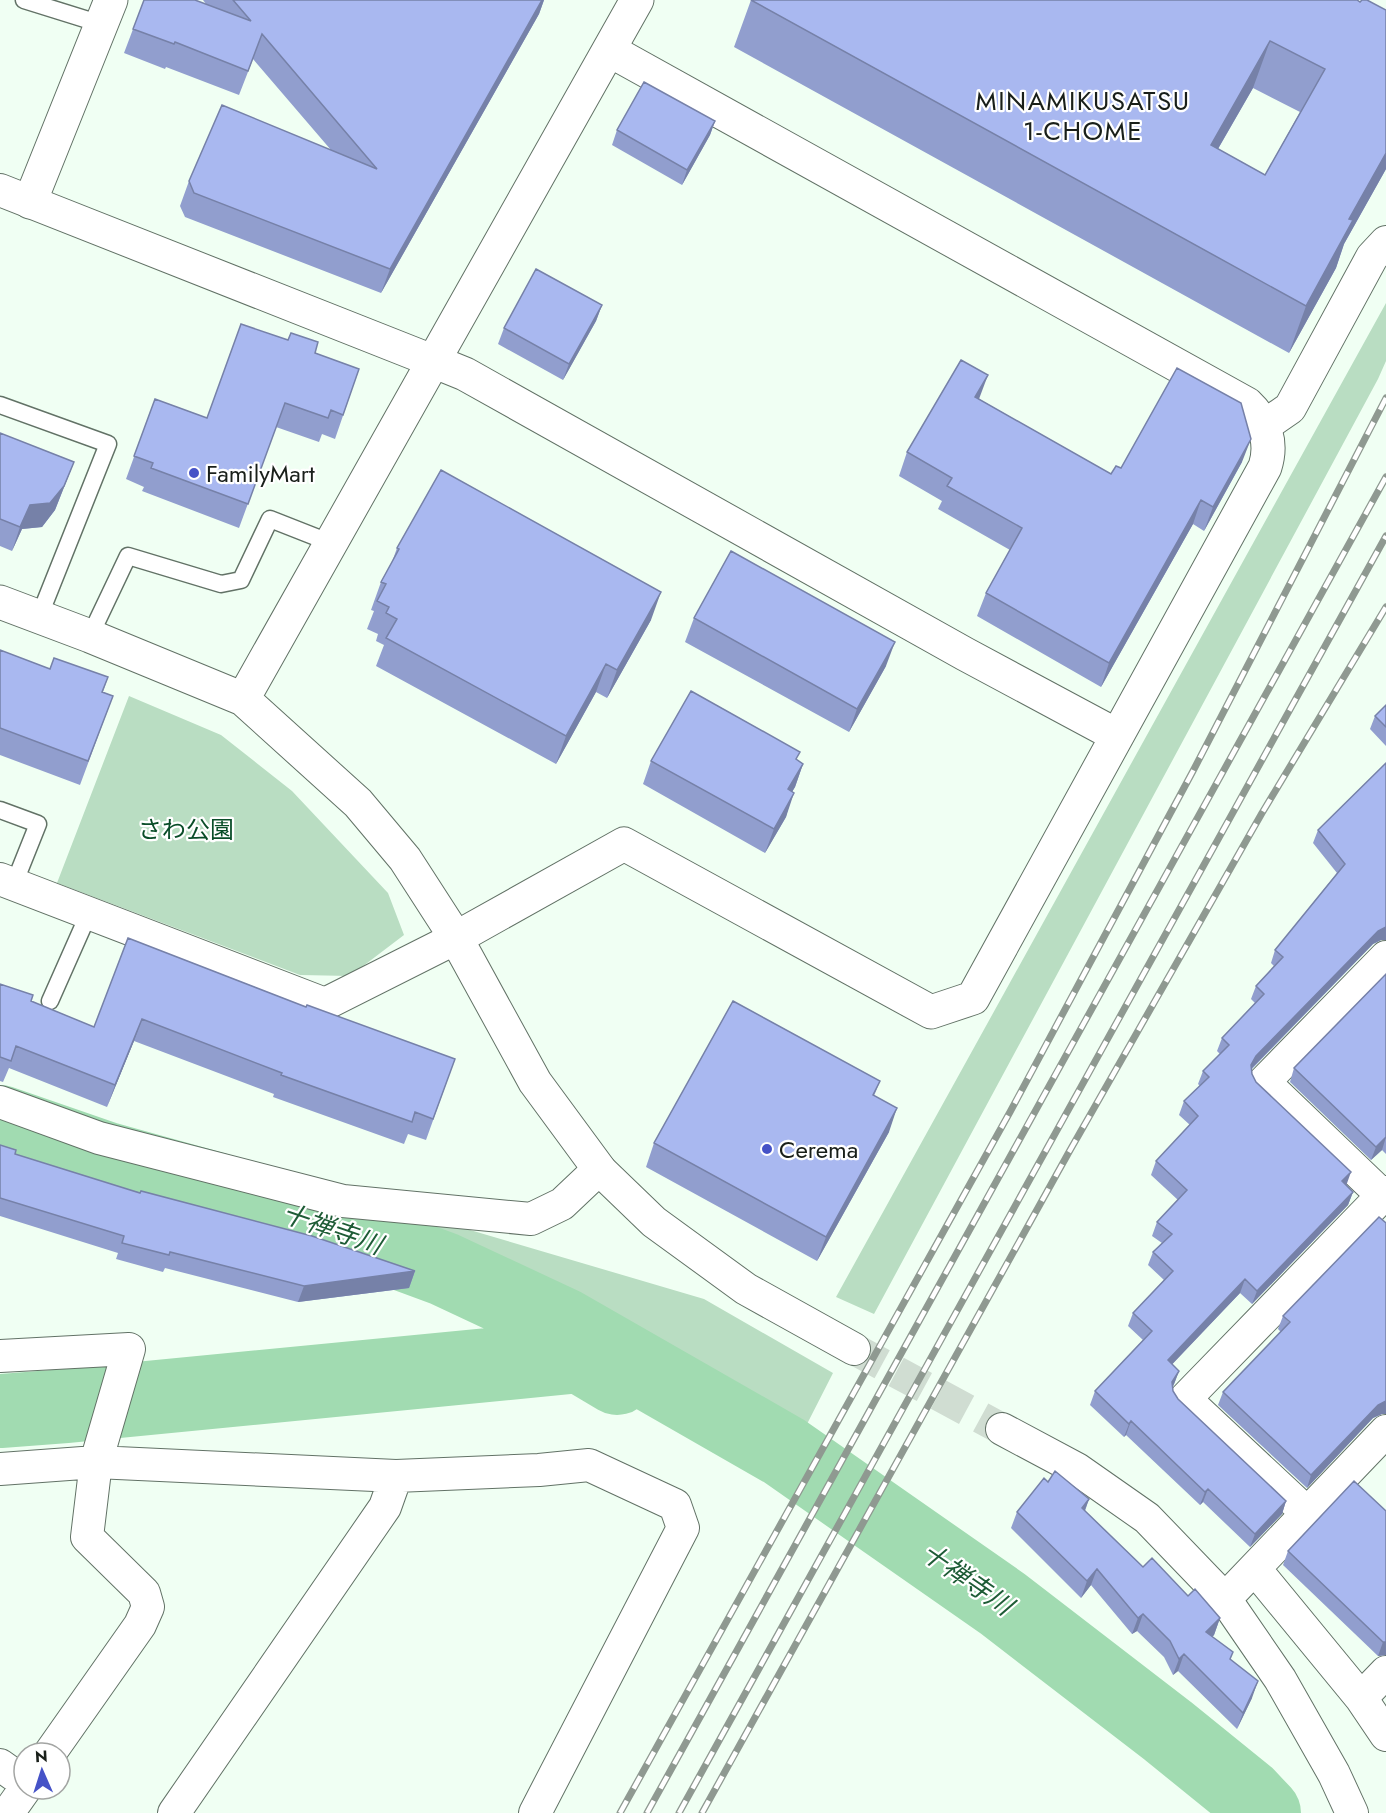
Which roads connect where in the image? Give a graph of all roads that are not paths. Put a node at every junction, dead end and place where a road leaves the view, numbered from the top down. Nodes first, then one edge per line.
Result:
1 (24, 0) edge
2 (637, 0) edge
3 (106, 12) edge
4 (609, 50) junction
5 (0, 190) edge
6 (30, 202) junction
7 (1386, 242) edge
8 (433, 361) junction
9 (0, 405) edge
10 (1264, 426) junction
11 (331, 543) junction
12 (0, 602) edge
13 (39, 617) junction
14 (90, 636) junction
15 (243, 699) junction
16 (1116, 735) junction
17 (0, 810) edge
18 (7, 882) edge
19 (89, 913) junction
20 (456, 938) junction
21 (1386, 957) edge
22 (50, 1001) dead end
23 (0, 1102) edge
24 (599, 1169) junction
25 (1385, 1196) edge
26 (854, 1349) tunnel mouth
27 (0, 1356) edge
28 (1002, 1429) tunnel mouth
29 (1386, 1431) edge
30 (96, 1462) junction
31 (0, 1468) edge
32 (396, 1476) junction
33 (1307, 1513) junction
34 (1255, 1569) junction
35 (1225, 1599) junction
36 (1386, 1672) edge
37 (1361, 1698) junction
38 (1386, 1735) edge
39 (58, 1741) edge
40 (174, 1813) edge
41 (535, 1813) edge
42 (1352, 1813) edge

1 - 3 lane
2 - 4 street
3 - 6 street
4 - 8 street
4 - 10 street
5 - 6 street
6 - 8 street
7 - 10 street
8 - 11 street
8 - 16 street
9 - 13 lane
10 - 16 street
11 - 14 lane
11 - 15 street
12 - 13 street
13 - 14 street
14 - 15 street
15 - 20 street
16 - 20 street
17 - 18 lane
18 - 19 street
19 - 20 street
19 - 22 lane
20 - 24 street
21 - 25 street
23 - 24 street
24 - 26 street
25 - 33 street
27 - 30 street
28 - 35 street
29 - 33 street
30 - 31 street
30 - 32 street
30 - 39 street
32 - 40 street
32 - 41 street
33 - 34 street
34 - 35 street
34 - 37 street
35 - 42 street
36 - 37 street
37 - 38 street

